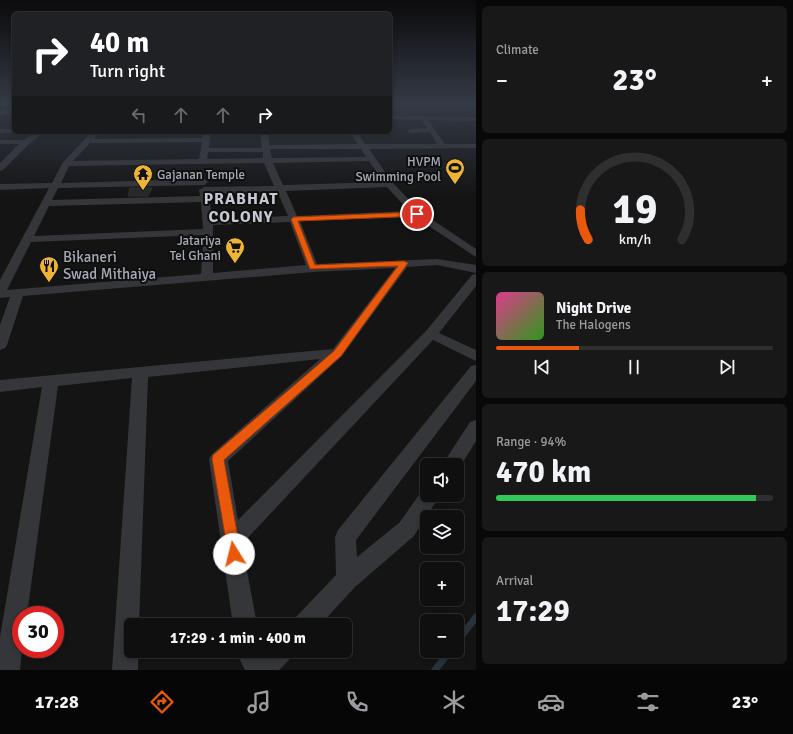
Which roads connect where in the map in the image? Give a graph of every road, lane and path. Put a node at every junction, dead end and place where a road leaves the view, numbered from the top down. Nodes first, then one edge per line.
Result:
1 (37, 134) edge
2 (94, 134) edge
3 (155, 134) edge
4 (264, 134) edge
5 (354, 134) edge
6 (434, 134) edge
7 (207, 136) edge
8 (87, 141) junction
9 (151, 141) junction
10 (0, 142) edge
11 (26, 142) junction
12 (442, 145) junction
13 (476, 146) edge
14 (363, 148) junction
15 (204, 150) junction
16 (266, 150) junction
17 (0, 157) edge
18 (12, 157) junction
19 (370, 159) junction
20 (268, 162) junction
21 (203, 163) junction
22 (66, 164) junction
23 (0, 168) edge
24 (389, 184) junction
25 (55, 185) junction
26 (0, 187) edge
27 (281, 188) junction
28 (204, 191) junction
29 (46, 203) junction
30 (417, 214) junction
31 (294, 219) junction
32 (208, 227) junction
33 (28, 239) junction
34 (476, 254) edge
35 (404, 263) junction
36 (313, 268) junction
37 (476, 269) edge
38 (207, 276) junction
39 (476, 278) edge
40 (18, 292) junction
41 (0, 293) edge
42 (5, 320) edge
43 (431, 334) junction
44 (0, 345) edge
45 (337, 353) junction
46 (476, 356) edge
47 (476, 370) edge
48 (140, 373) junction
49 (51, 381) junction
50 (0, 386) edge
51 (476, 427) edge
52 (456, 458) edge
53 (425, 502) edge
54 (232, 540) junction
55 (347, 579) junction
56 (245, 618) edge
57 (311, 618) edge
58 (251, 658) edge
59 (274, 658) edge
60 (7, 670) edge
61 (125, 670) edge

1 - 11 street
2 - 8 street
3 - 9 street
4 - 16 street
5 - 14 street
6 - 12 street
7 - 9 street
7 - 15 street
8 - 9 street
8 - 22 street
10 - 11 street
11 - 18 street
12 - 13 street
12 - 14 street
14 - 16 street
14 - 19 street
15 - 16 street
15 - 21 street
16 - 20 street
17 - 18 street
18 - 23 street
19 - 20 street
19 - 24 street
20 - 21 street
20 - 27 street
21 - 22 street
21 - 28 street
22 - 25 street
24 - 27 street
24 - 30 street
25 - 26 street
25 - 28 street
25 - 29 street
27 - 28 street
27 - 31 street
28 - 29 street
28 - 32 street
29 - 33 street
30 - 31 street
30 - 34 street
31 - 32 street
31 - 36 street
32 - 33 street
32 - 38 street
33 - 41 street
35 - 36 street
35 - 37 street
35 - 45 street
36 - 38 street
38 - 40 street
39 - 43 street
40 - 41 street
40 - 42 street
42 - 44 street
43 - 46 street
43 - 54 street
45 - 48 street
45 - 54 street
47 - 55 street
48 - 49 street
48 - 61 street
49 - 50 street
49 - 60 street
51 - 52 street
53 - 55 street
54 - 56 street
55 - 57 street
58 - 59 street

